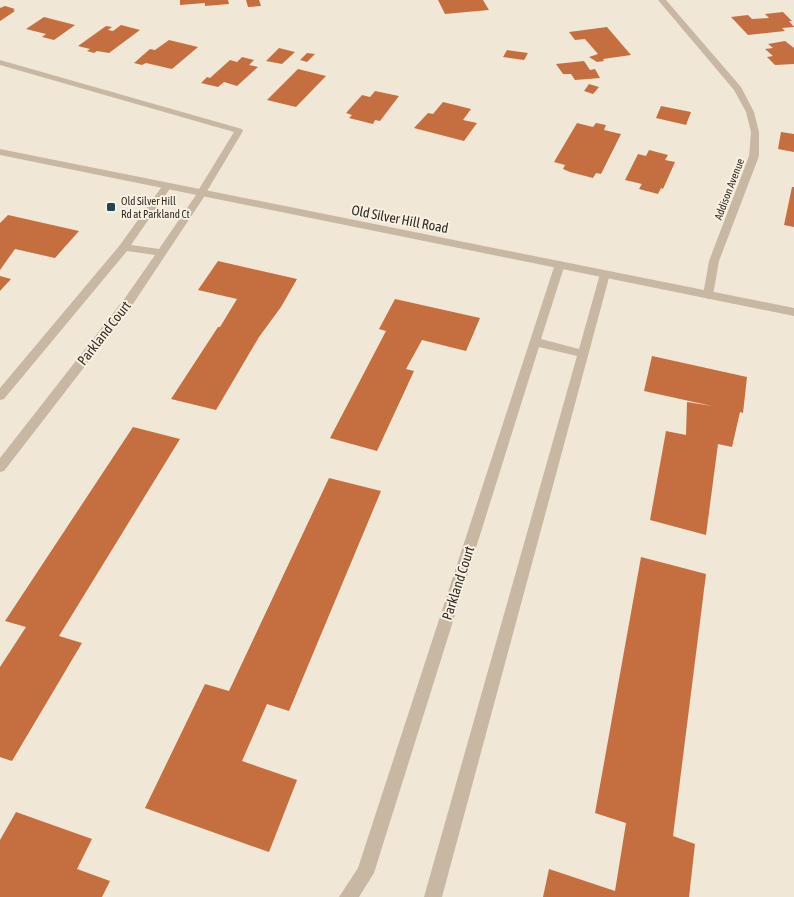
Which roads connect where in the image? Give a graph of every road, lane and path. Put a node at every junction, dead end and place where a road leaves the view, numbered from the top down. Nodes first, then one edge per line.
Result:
1 (662, 0) edge
2 (0, 62) edge
3 (0, 152) edge
4 (166, 186) junction
5 (201, 194) junction
6 (124, 247) junction
7 (162, 253) junction
8 (560, 264) junction
9 (605, 274) junction
10 (708, 295) junction
11 (794, 312) edge
12 (536, 342) junction
13 (583, 354) junction
14 (0, 396) edge
15 (0, 467) edge
16 (348, 897) edge
17 (433, 897) edge

1 - 10 street, Addison Avenue
2 - 5 street, Parkland Court
3 - 4 street, Old Silver Hill Road
4 - 5 street, Old Silver Hill Road
4 - 6 street
5 - 7 street, Parkland Court
5 - 8 street, Old Silver Hill Road
6 - 7 street
6 - 14 street
7 - 15 street, Parkland Court
8 - 9 street, Old Silver Hill Road
8 - 12 street, Parkland Court
9 - 10 street, Old Silver Hill Road
9 - 13 street
10 - 11 street, Old Silver Hill Road
12 - 13 street
12 - 16 street, Parkland Court
13 - 17 street

